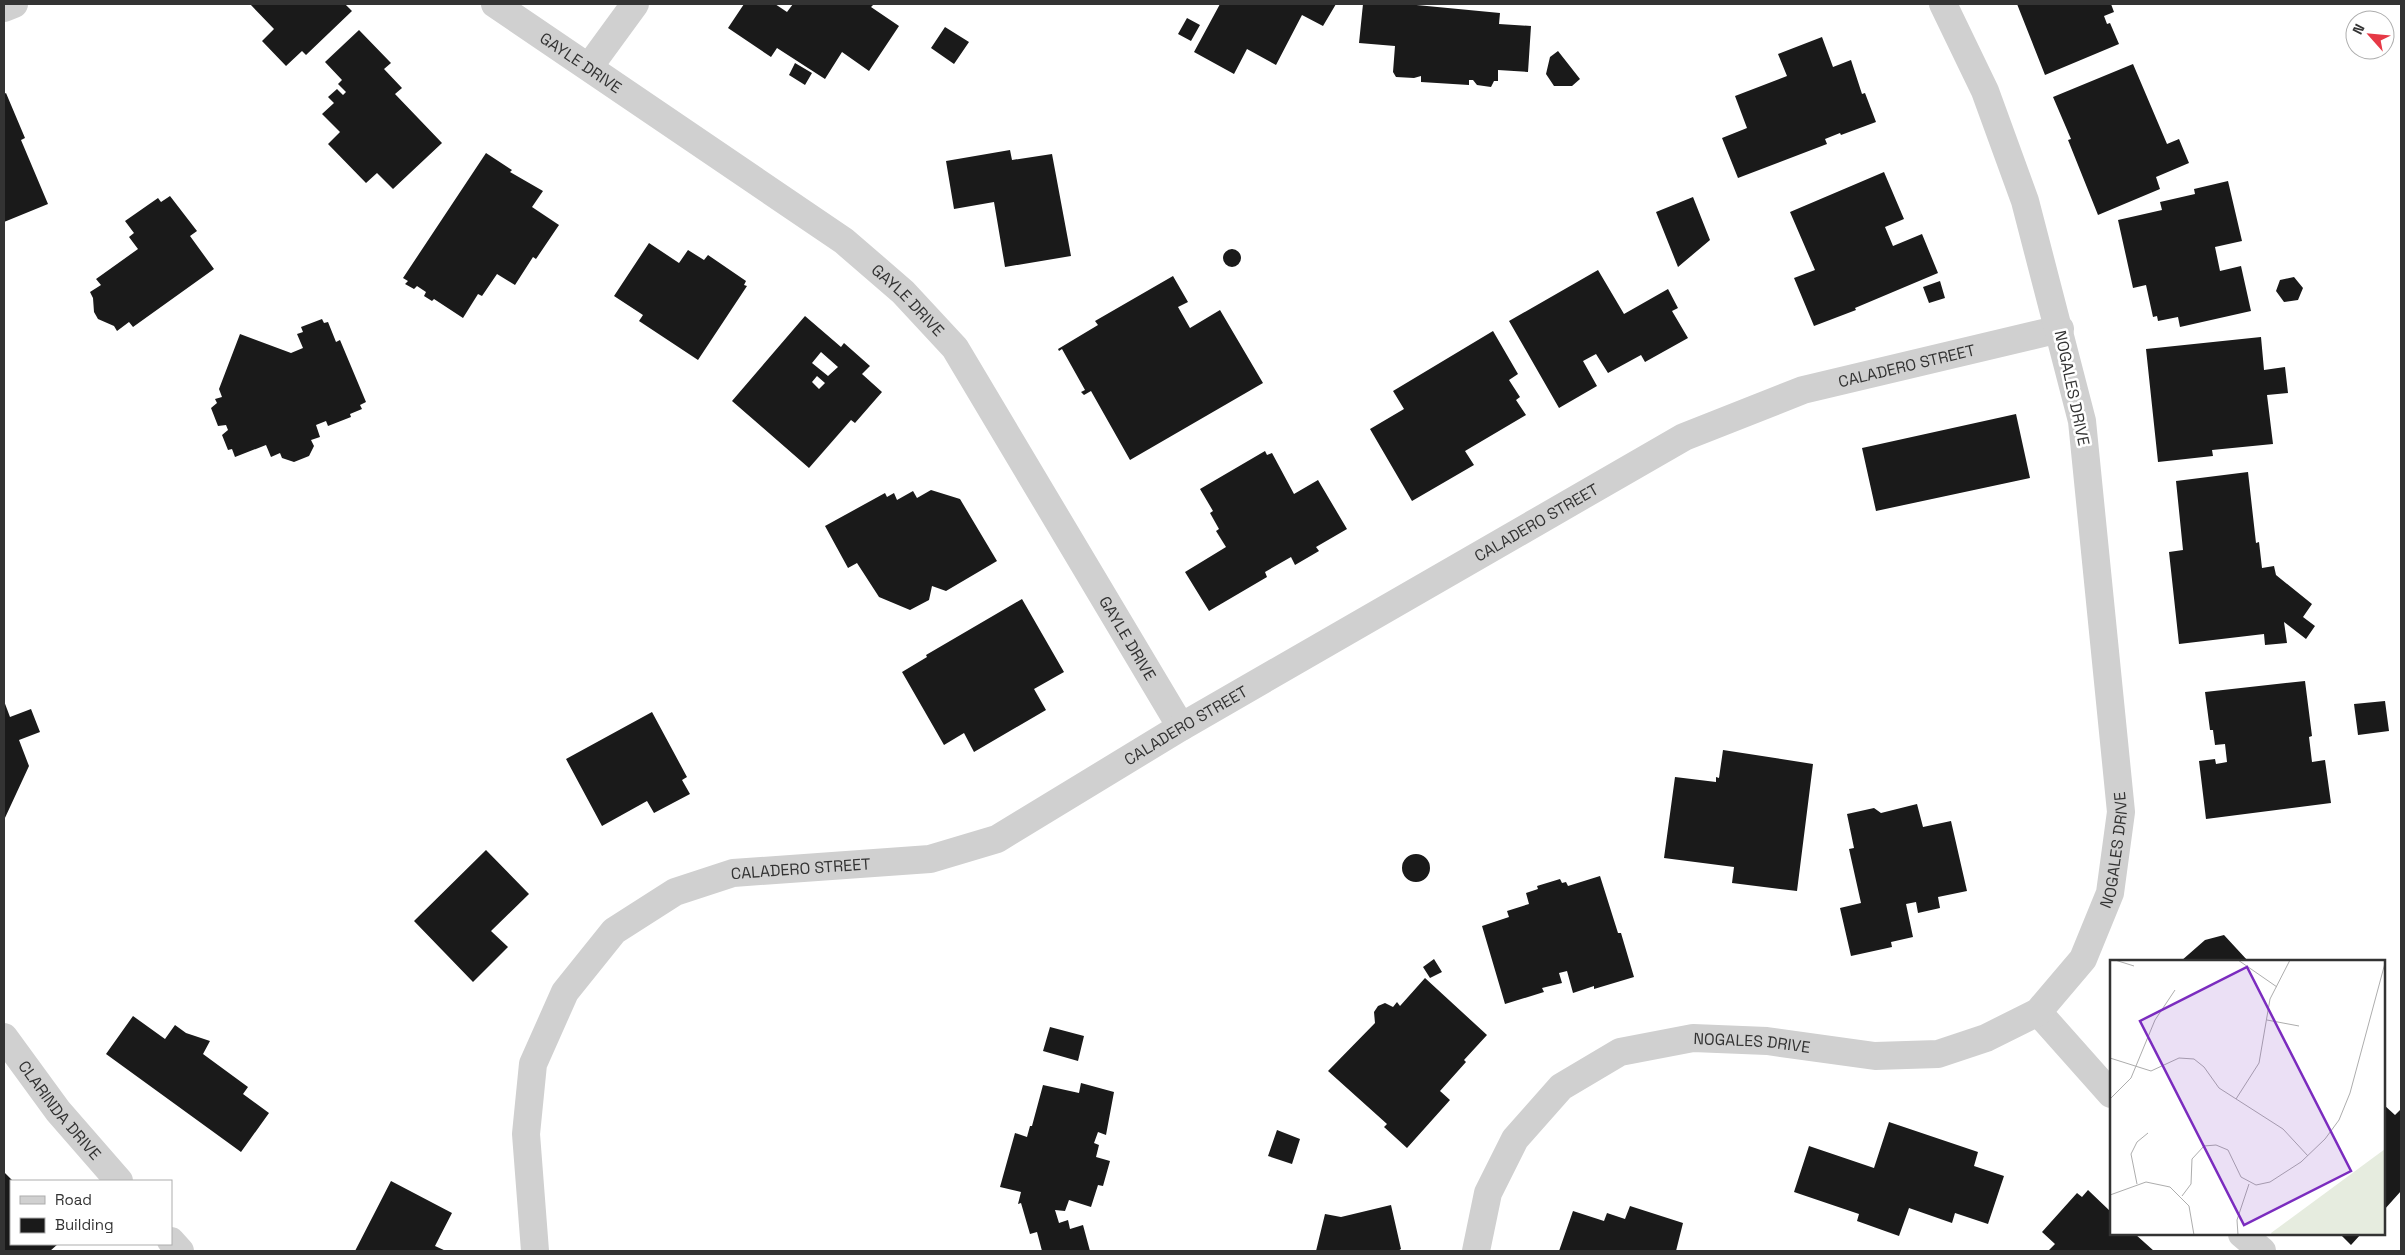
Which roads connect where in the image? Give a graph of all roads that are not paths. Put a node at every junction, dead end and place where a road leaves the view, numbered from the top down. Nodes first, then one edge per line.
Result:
1 (14, 4) edge
2 (495, 4) edge
3 (635, 4) edge
4 (1943, 4) edge
5 (4, 8) edge
6 (589, 67) junction
7 (2060, 329) junction
8 (1181, 728) junction
9 (2038, 1012) junction
10 (4, 1037) edge
11 (2110, 1093) edge
12 (118, 1180) edge
13 (2243, 1235) edge
14 (535, 1251) edge
15 (1476, 1251) edge
16 (2262, 1251) edge

1 - 5 street
2 - 6 street, GAYLE DRIVE
3 - 6 street
4 - 7 street, NOGALES DRIVE
6 - 8 street, GAYLE DRIVE
7 - 8 street, CALADERO STREET
7 - 9 street, NOGALES DRIVE
8 - 14 street, CALADERO STREET
9 - 11 street
9 - 15 street, NOGALES DRIVE
10 - 12 street, CLARINDA DRIVE
13 - 16 street

